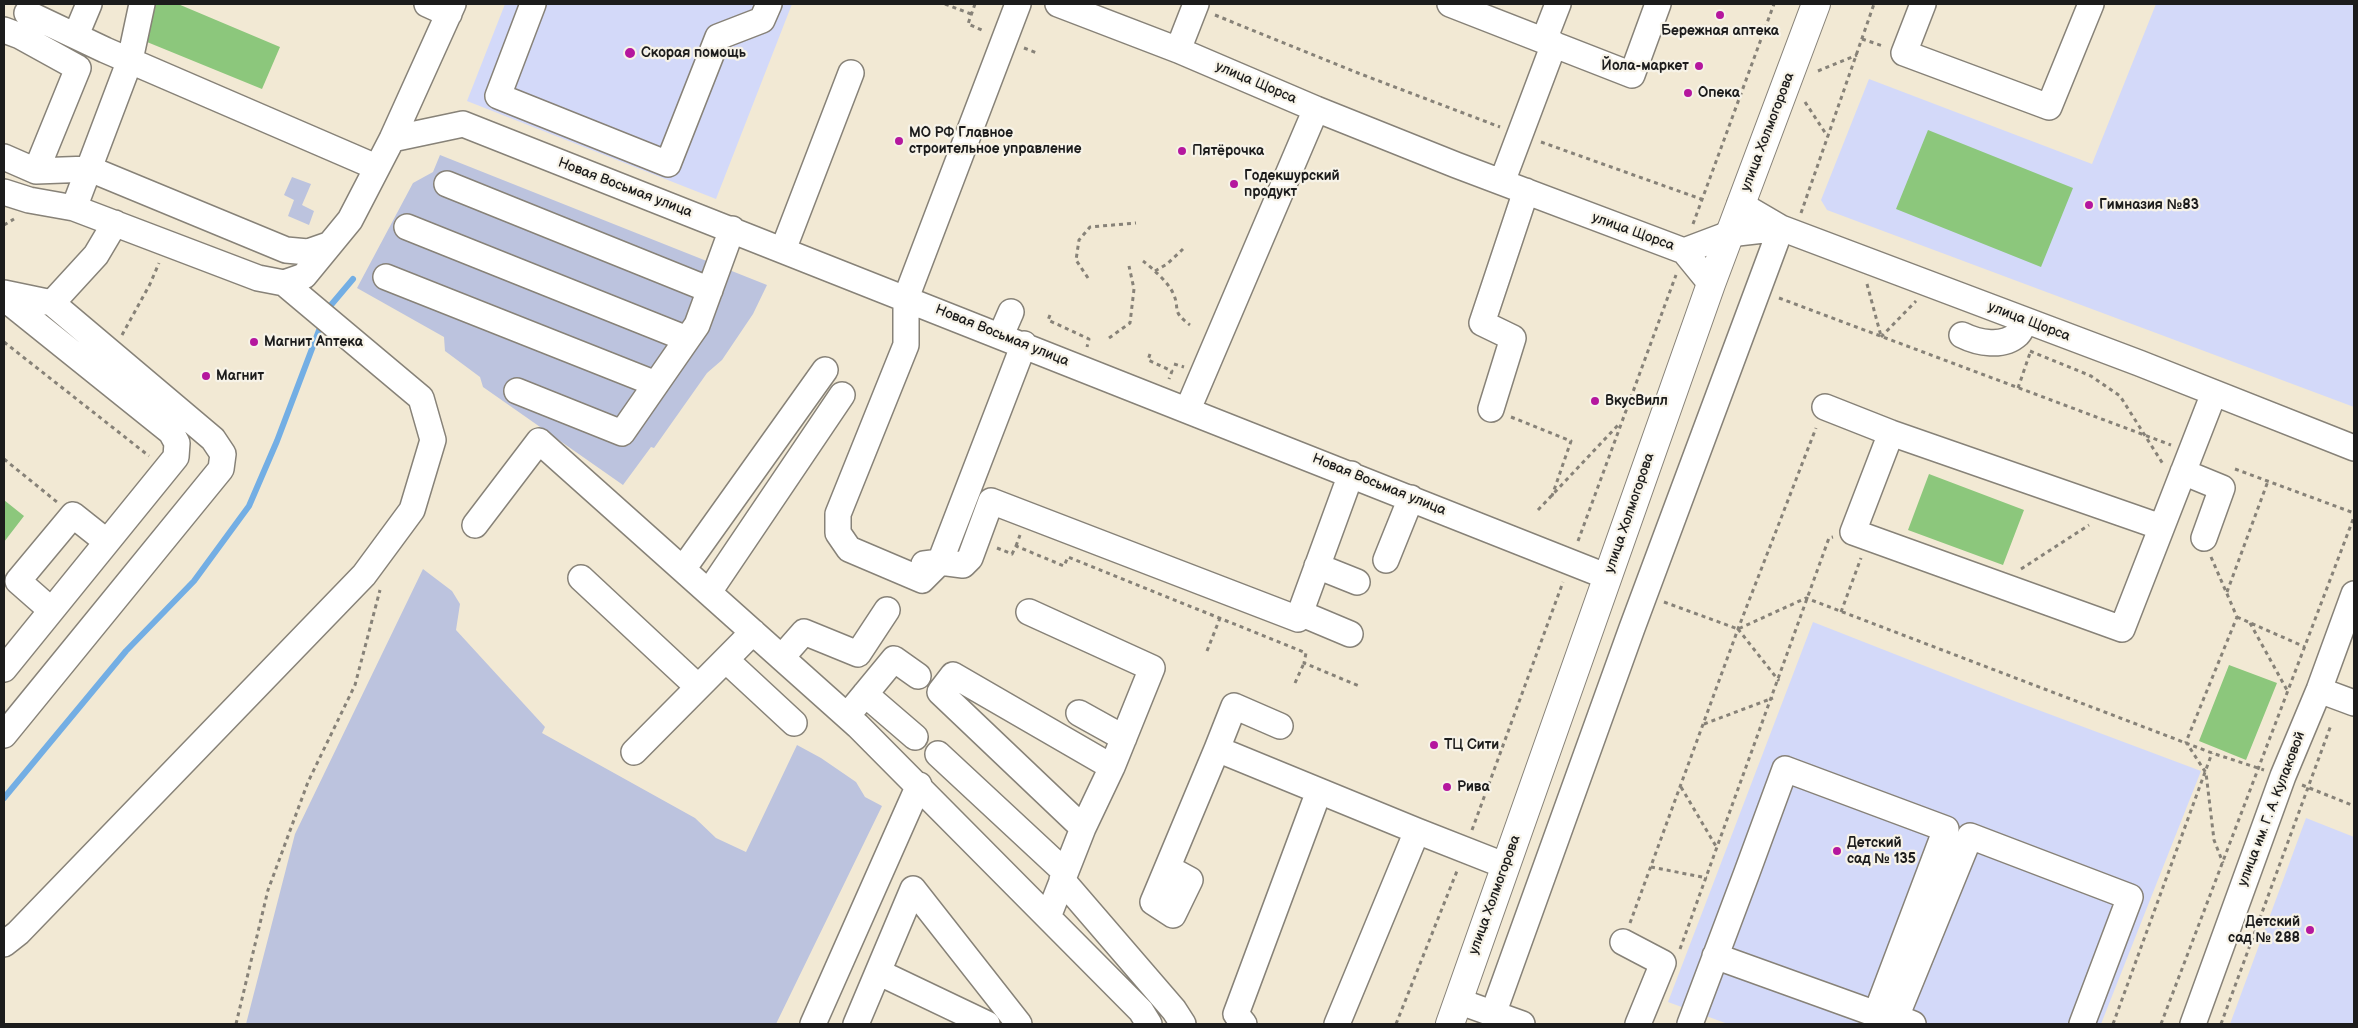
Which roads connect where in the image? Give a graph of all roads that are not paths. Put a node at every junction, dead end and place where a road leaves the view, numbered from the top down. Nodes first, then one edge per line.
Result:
1 (89, 4) edge
2 (142, 4) edge
3 (533, 4) edge
4 (770, 4) edge
5 (1018, 4) edge
6 (1058, 4) edge
7 (1450, 4) edge
8 (1558, 4) edge
9 (1658, 4) edge
10 (1816, 4) edge
11 (1923, 4) edge
12 (2091, 4) edge
13 (1196, 5) edge
14 (443, 7) edge
15 (1493, 11) edge
16 (20, 21) edge
17 (76, 35) junction
18 (1549, 42) junction
19 (1178, 50) junction
20 (130, 60) junction
21 (851, 73) dead end
22 (1316, 109) junction
23 (392, 138) junction
24 (4, 157) edge
25 (376, 168) junction
26 (90, 169) junction
27 (36, 171) junction
28 (1502, 182) junction
29 (447, 184) dead end
30 (1526, 191) junction
31 (4, 192) edge
32 (1740, 204) junction
33 (74, 208) junction
34 (115, 223) junction
35 (408, 227) dead end
36 (1781, 228) junction
37 (732, 229) junction
38 (1729, 234) junction
39 (328, 245) junction
40 (784, 250) junction
41 (1684, 251) junction
42 (386, 277) dead end
43 (284, 283) junction
44 (1711, 284) junction
45 (710, 290) junction
46 (4, 293) edge
47 (4, 298) edge
48 (906, 298) junction
49 (52, 303) junction
50 (1011, 312) dead end
51 (2034, 324) junction
52 (1962, 335) dead end
53 (687, 339) junction
54 (1013, 340) junction
55 (824, 370) dead end
56 (656, 384) junction
57 (517, 391) dead end
58 (2214, 393) junction
59 (842, 395) dead end
60 (1825, 407) road end
61 (1188, 409) junction
62 (1491, 409) road end
63 (1891, 433) junction
64 (2354, 448) edge
65 (2187, 462) junction
66 (1351, 474) junction
67 (1411, 498) junction
68 (475, 525) dead end
69 (2161, 527) junction
70 (2204, 538) road end
71 (107, 542) junction
72 (1386, 560) dead end
73 (940, 562) junction
74 (1317, 566) junction
75 (906, 567) dead end
76 (683, 569) junction
77 (1608, 577) junction
78 (581, 578) dead end
79 (1357, 582) dead end
80 (709, 592) junction
81 (2354, 594) edge
82 (51, 610) junction
83 (887, 610) dead end
84 (1029, 612) dead end
85 (1300, 613) junction
86 (753, 632) junction
87 (1350, 634) dead end
88 (782, 657) junction
89 (726, 660) junction
90 (4, 669) edge
91 (918, 676) dead end
92 (698, 687) junction
93 (865, 694) junction
94 (2338, 697) edge
95 (1079, 713) dead end
96 (848, 716) junction
97 (794, 723) dead end
98 (1280, 726) dead end
99 (4, 734) edge
100 (915, 737) dead end
101 (1124, 738) junction
102 (1218, 749) junction
103 (634, 752) dead end
104 (938, 754) dead end
105 (1112, 767) junction
106 (919, 785) junction
107 (1319, 791) junction
108 (1082, 828) junction
109 (1416, 832) junction
110 (1506, 866) junction
111 (1168, 868) dead end
112 (1064, 876) junction
113 (1048, 916) junction
114 (1623, 942) road end
115 (4, 944) edge
116 (1715, 956) junction
117 (878, 972) junction
118 (1454, 1013) edge
119 (1493, 1014) junction
120 (813, 1024) edge
121 (856, 1024) edge
122 (987, 1024) edge
123 (1019, 1024) edge
124 (1149, 1024) edge
125 (1182, 1024) edge
126 (1244, 1024) edge
127 (1337, 1024) edge
128 (1522, 1024) edge
129 (1638, 1024) edge
130 (1690, 1024) edge
131 (1913, 1024) edge
132 (2082, 1024) edge
133 (2192, 1024) edge

1 - 17 street
2 - 20 street
3 - 4 street
5 - 48 street
6 - 19 street, улица Щорса
7 - 15 street
8 - 18 street
9 - 18 street
10 - 32 main road, улица Холмогорова
11 - 12 street
13 - 19 street
14 - 23 street
15 - 18 street
16 - 17 street
16 - 27 street
17 - 20 street
18 - 28 street
19 - 22 street, улица Щорса
20 - 25 street
20 - 26 street
21 - 40 street
22 - 28 street, улица Щорса
22 - 61 street
23 - 25 street
23 - 37 street, Новая Восьмая улица
24 - 27 street
25 - 39 street
26 - 27 street
26 - 33 street
26 - 39 street
28 - 30 street, улица Щорса
29 - 45 street
30 - 41 street, улица Щорса
30 - 62 street
31 - 33 street
32 - 36 street
32 - 38 main road, улица Холмогорова
33 - 34 street
34 - 43 street
34 - 49 street
35 - 53 street
36 - 38 street, улица Щорса
36 - 51 street, улица Щорса
36 - 119 street
37 - 40 street, Новая Восьмая улица
37 - 45 street
38 - 41 street, улица Щорса
38 - 44 main road, улица Холмогорова
39 - 43 street
40 - 48 street, Новая Восьмая улица
41 - 44 street
42 - 56 street
43 - 115 street
44 - 77 main road, улица Холмогорова
45 - 53 street
46 - 49 street
47 - 71 street
48 - 54 street, Новая Восьмая улица
48 - 73 street
49 - 99 street
50 - 54 street
51 - 52 street
51 - 58 street, улица Щорса
53 - 56 street
54 - 61 street, Новая Восьмая улица
54 - 73 street
55 - 76 street
56 - 57 street
58 - 64 street, улица Щорса
58 - 65 street
59 - 80 street
60 - 63 street
61 - 66 street, Новая Восьмая улица
63 - 69 street
63 - 69 street
65 - 69 street
65 - 70 street
66 - 67 street, Новая Восьмая улица
66 - 74 street
67 - 72 street
67 - 77 street, Новая Восьмая улица
68 - 76 street
71 - 82 street
71 - 82 street
73 - 75 street
73 - 85 street
74 - 79 street
74 - 85 street
76 - 80 street
77 - 110 main road, улица Холмогорова
78 - 92 street
80 - 86 street
81 - 94 street, улица им. Г. А. Кулаковой
82 - 90 street
83 - 88 street
84 - 101 street
85 - 87 street
86 - 88 street
86 - 89 street
88 - 96 street
89 - 92 street
89 - 97 street
91 - 93 street
92 - 103 street
93 - 96 street
93 - 100 street
94 - 133 street, улица им. Г. А. Кулаковой
95 - 101 street
96 - 106 street
98 - 102 street
101 - 105 street
102 - 107 street
102 - 111 street
104 - 112 street
105 - 108 street
105 - 108 street
106 - 113 street
106 - 120 street
107 - 109 street
107 - 126 street
108 - 112 street
109 - 110 street
109 - 127 street
110 - 118 main road, улица Холмогорова
112 - 113 street
112 - 125 street
113 - 124 street
114 - 129 street
116 - 116 street
116 - 130 street
117 - 121 street
117 - 122 street
117 - 123 street
118 - 119 street
119 - 128 street
131 - 132 street

